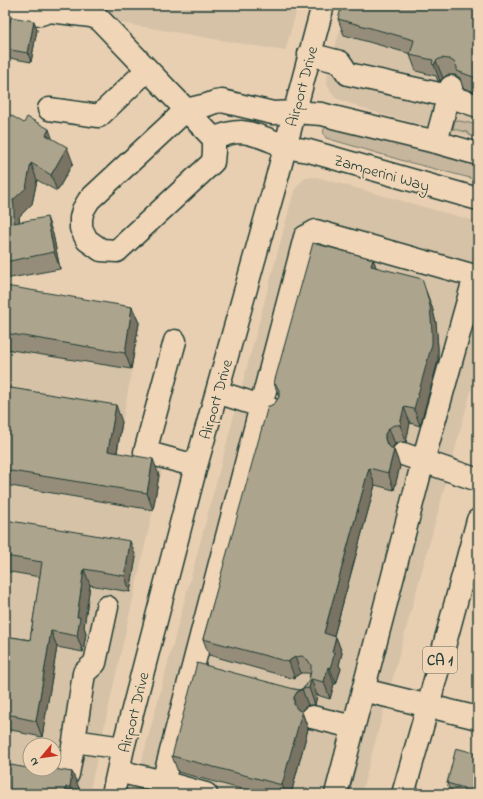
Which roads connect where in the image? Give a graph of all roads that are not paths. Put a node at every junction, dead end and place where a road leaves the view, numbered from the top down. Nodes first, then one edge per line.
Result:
1 (10, 5) edge
2 (323, 5) edge
3 (47, 8) edge
4 (309, 54) junction
5 (147, 70) junction
6 (450, 92) junction
7 (478, 106) edge
8 (49, 109) dead end
9 (186, 110) junction
10 (294, 112) junction
11 (214, 139) junction
12 (436, 142) junction
13 (285, 146) junction
14 (478, 154) edge
15 (478, 199) edge
16 (174, 341) dead end
17 (217, 392) junction
18 (267, 408) junction
19 (403, 454) dead end
20 (423, 461) junction
21 (196, 466) junction
22 (478, 480) edge
23 (478, 520) edge
24 (107, 607) dead end
25 (193, 664) junction
26 (215, 670) edge
27 (363, 690) junction
28 (428, 706) junction
29 (312, 717) dead end
30 (478, 718) edge
31 (353, 727) junction
32 (74, 742) junction
33 (123, 748) junction
34 (118, 771) junction
35 (68, 774) edge
36 (162, 782) junction
37 (113, 794) edge
38 (206, 794) edge
39 (336, 794) edge
40 (403, 794) edge

1 - 3 main road
2 - 4 main road, Airport Drive
3 - 5 main road
4 - 6 main road
4 - 10 main road, Airport Drive
5 - 8 main road
5 - 9 main road
6 - 7 main road
6 - 12 main road
9 - 10 main road
9 - 11 main road
9 - 11 main road
10 - 12 main road
10 - 13 main road, Airport Drive
11 - 13 main road, Zamperini Way
12 - 14 main road
13 - 15 main road, Zamperini Way
13 - 17 main road, Airport Drive
16 - 21 main road
17 - 18 main road
17 - 21 main road, Airport Drive
18 - 20 main road
18 - 25 main road
19 - 20 main road
20 - 22 main road
20 - 27 main road
21 - 33 main road, Airport Drive
23 - 28 main road, CA 1
24 - 32 main road
25 - 26 main road
25 - 36 main road
27 - 28 main road
27 - 31 main road
28 - 30 main road
28 - 40 main road, CA 1
29 - 31 main road
31 - 39 main road
32 - 33 main road
32 - 35 main road
33 - 34 main road, Airport Drive
34 - 36 main road
34 - 37 main road, Airport Drive
36 - 38 main road

